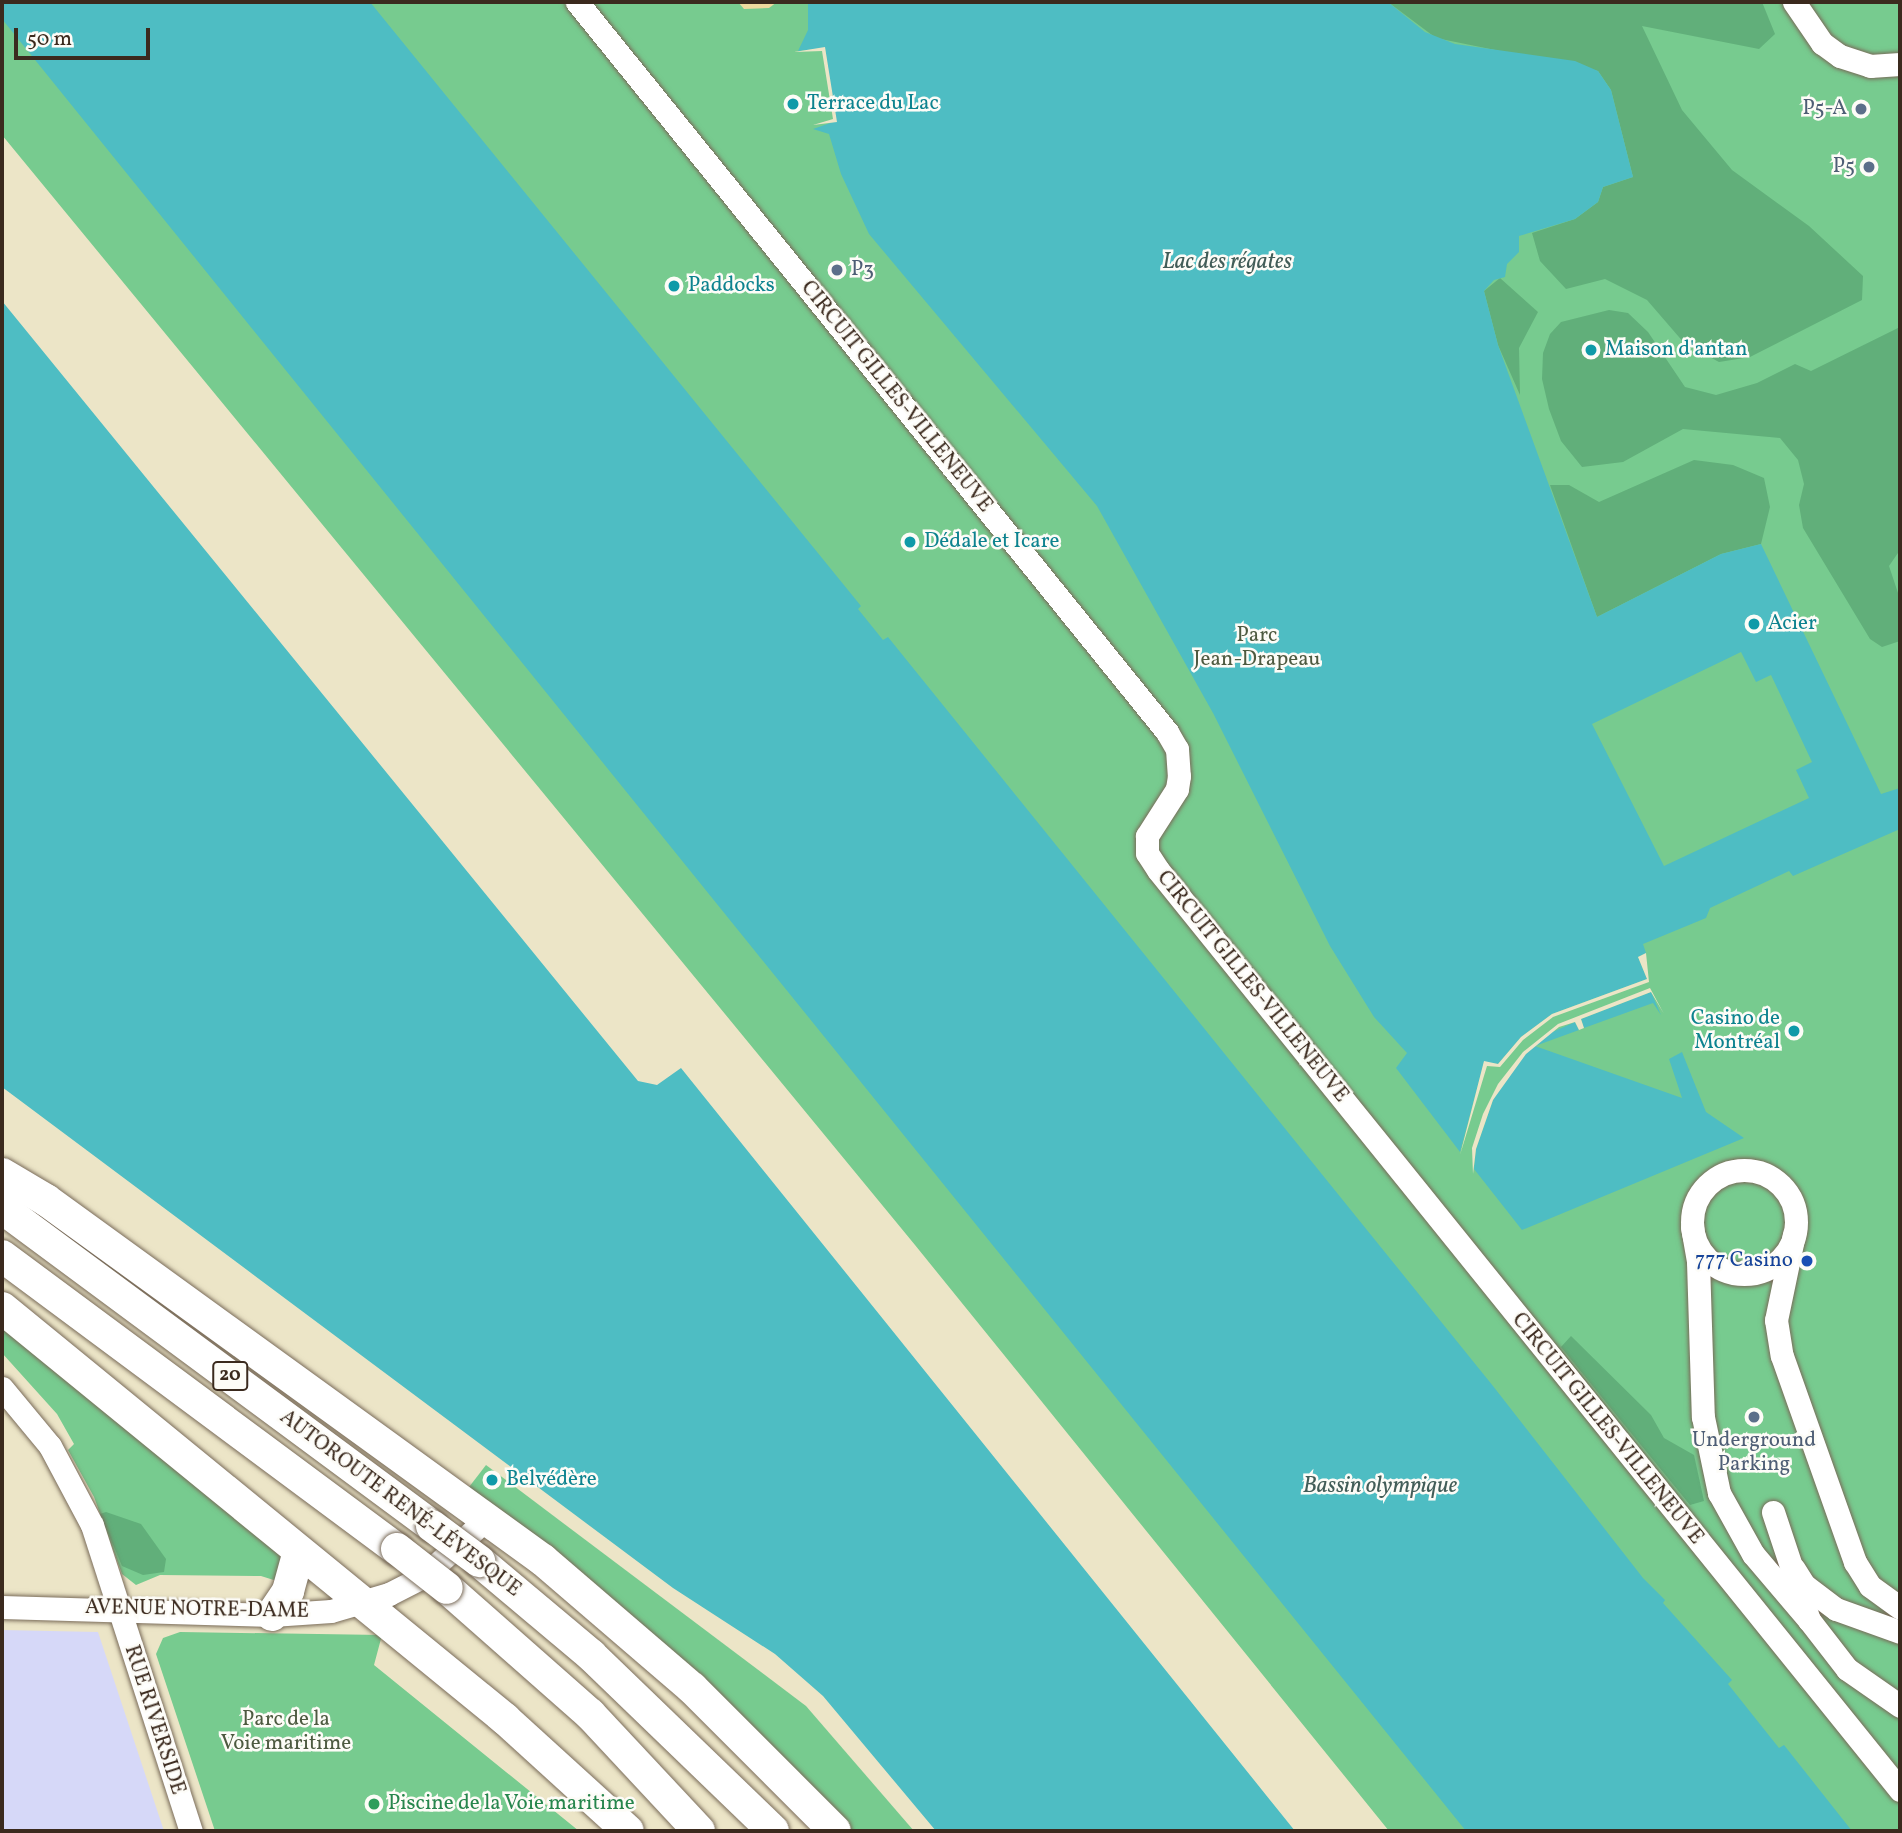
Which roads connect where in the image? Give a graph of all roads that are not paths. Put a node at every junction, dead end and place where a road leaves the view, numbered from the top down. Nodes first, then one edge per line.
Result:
1 (577, 2) edge
2 (1794, 2) edge
3 (1900, 64) edge
4 (2, 1174) edge
5 (2, 1208) edge
6 (1692, 1227) junction
7 (1794, 1234) junction
8 (2, 1256) edge
9 (2, 1308) edge
10 (2, 1388) edge
11 (1773, 1512) dead end
12 (487, 1517) junction
13 (1785, 1547) junction
14 (299, 1551) junction
15 (362, 1603) junction
16 (2, 1607) edge
17 (1900, 1608) edge
18 (119, 1610) junction
19 (272, 1615) junction
20 (1809, 1620) junction
21 (1900, 1632) edge
22 (1900, 1706) edge
23 (1900, 1790) edge
24 (191, 1831) edge
25 (628, 1831) edge
26 (699, 1831) edge
27 (773, 1831) edge
28 (835, 1831) edge

1 - 23 street, CIRCUIT GILLES-VILLENEUVE
2 - 3 street
4 - 12 highway
5 - 27 highway, AUTOROUTE RENÉ-LÉVESQUE / 20, bridge
6 - 7 street
6 - 7 street
6 - 20 street
7 - 17 street
8 - 26 highway, AUTOROUTE RENÉ-LÉVESQUE / 20, bridge
9 - 14 highway
10 - 18 street, RUE RIVERSIDE
11 - 13 street
12 - 15 street, AVENUE NOTRE-DAME
12 - 28 highway
13 - 20 street
13 - 21 street
14 - 15 highway
14 - 19 highway
15 - 19 street, AVENUE NOTRE-DAME
15 - 25 highway
16 - 18 street, AVENUE NOTRE-DAME
18 - 19 street, AVENUE NOTRE-DAME
18 - 24 street, RUE RIVERSIDE
20 - 22 street

